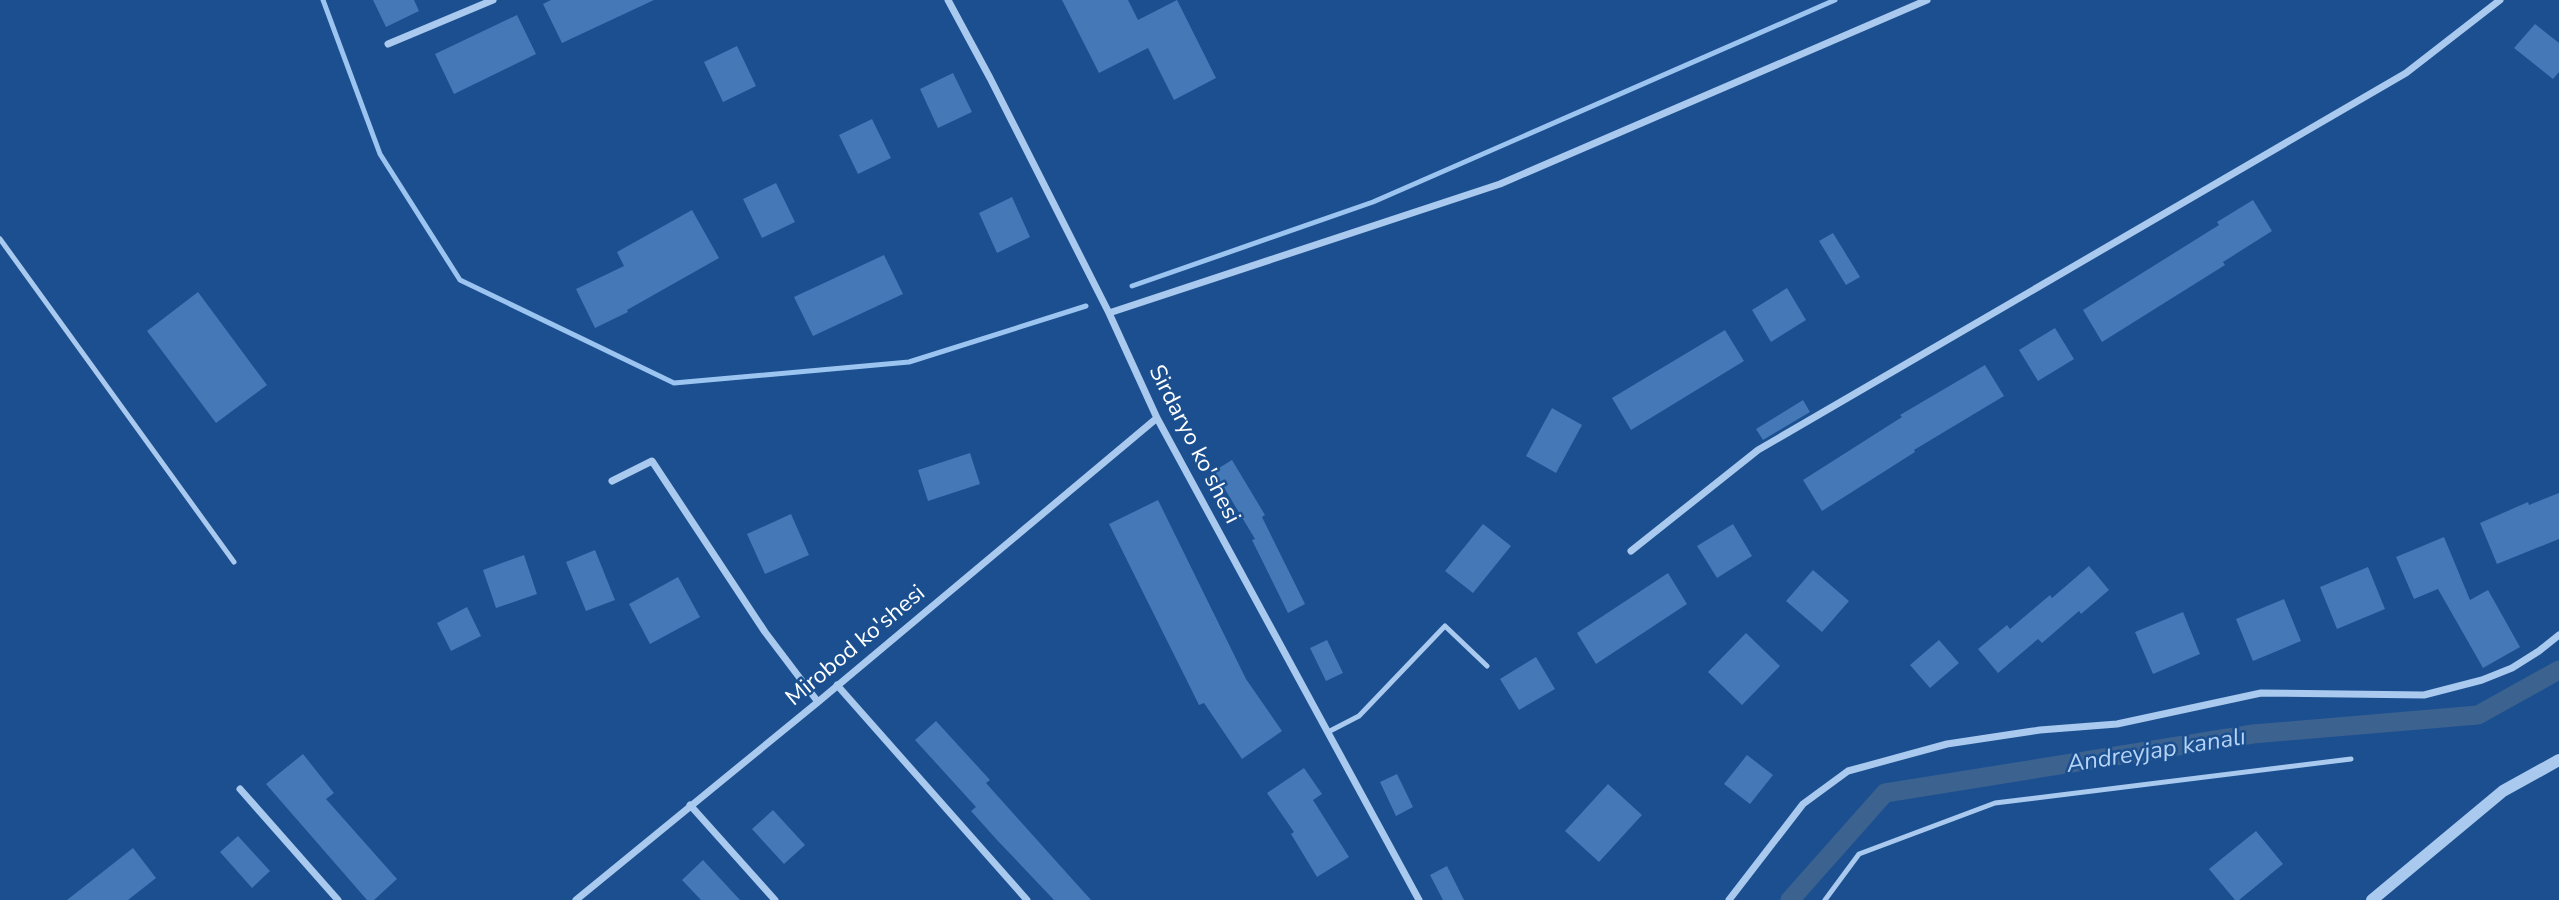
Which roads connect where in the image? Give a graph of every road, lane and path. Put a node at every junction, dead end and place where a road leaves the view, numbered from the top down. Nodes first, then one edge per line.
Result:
1 (493, 0) edge
2 (948, 0) edge
3 (1927, 0) edge
4 (2500, 0) edge
5 (388, 44) dead end
6 (0, 239) edge
7 (7, 249) junction
8 (0, 254) edge
9 (1109, 313) junction
10 (1157, 418) junction
11 (612, 481) dead end
12 (1631, 551) dead end
13 (234, 562) dead end
14 (2559, 635) edge
15 (1487, 666) dead end
16 (836, 685) junction
17 (818, 702) junction
18 (1328, 732) junction
19 (2351, 759) dead end
20 (2559, 760) edge
21 (240, 789) dead end
22 (691, 804) junction
23 (338, 900) edge
24 (576, 900) edge
25 (775, 900) edge
26 (1027, 900) edge
27 (1419, 900) edge
28 (1729, 900) edge
29 (1825, 900) edge
30 (2372, 900) edge

1 - 5 street
2 - 9 street, Sirdaryo ko'shesi
3 - 9 street
4 - 12 street
6 - 7 lane
7 - 8 lane
7 - 13 lane
9 - 10 street, Sirdaryo ko'shesi
10 - 16 street, Mirobod ko'shesi
10 - 18 street, Sirdaryo ko'shesi
11 - 17 street
14 - 28 street
15 - 18 lane
16 - 17 street, Mirobod ko'shesi
16 - 26 street
17 - 22 street, Mirobod ko'shesi
18 - 27 street, Sirdaryo ko'shesi
19 - 29 lane
20 - 30 street
21 - 23 street
22 - 24 street, Mirobod ko'shesi
22 - 25 street

